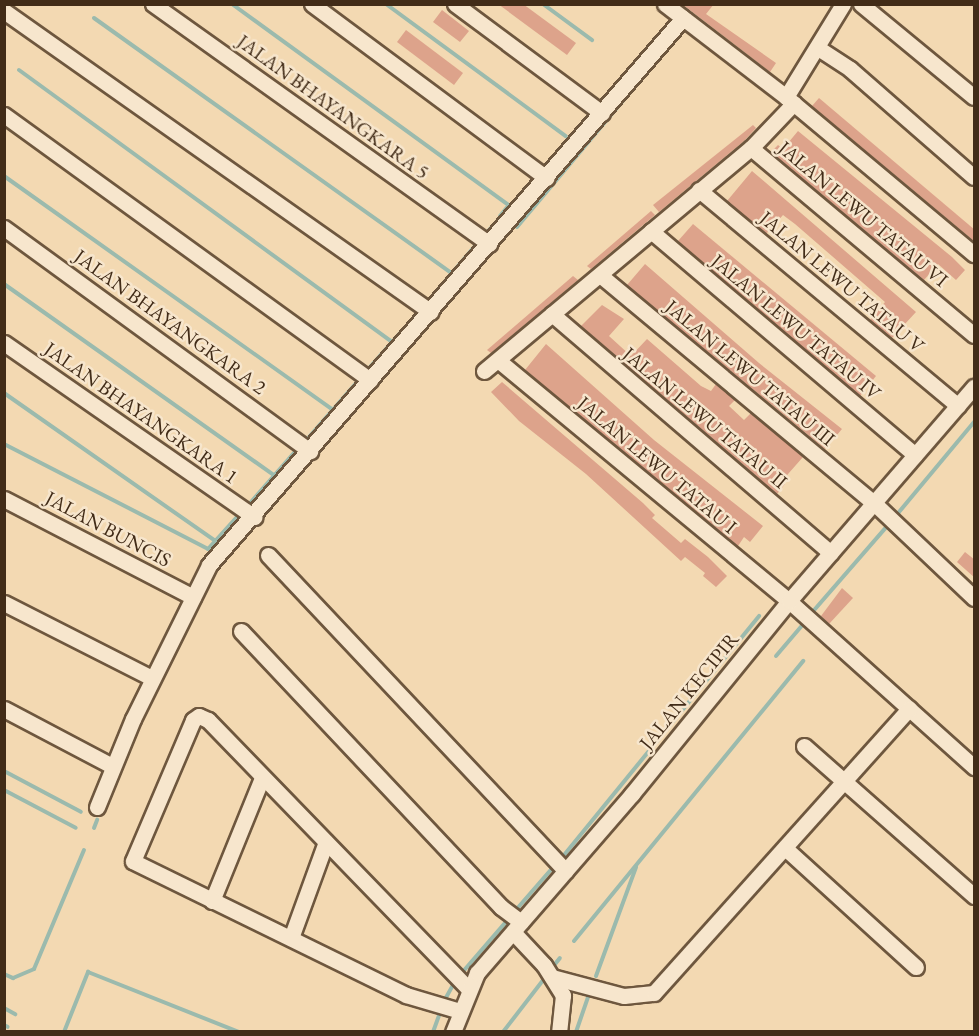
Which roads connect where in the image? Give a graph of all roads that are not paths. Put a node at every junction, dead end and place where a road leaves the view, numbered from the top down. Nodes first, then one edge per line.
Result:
1 (153, 4) edge
2 (312, 4) edge
3 (455, 4) edge
4 (665, 4) edge
5 (843, 4) edge
6 (861, 4) edge
7 (5, 8) edge
8 (683, 18) junction
9 (818, 48) junction
10 (975, 97) edge
11 (790, 100) junction
12 (602, 113) junction
13 (4, 115) edge
14 (751, 148) junction
15 (975, 177) edge
16 (546, 178) junction
17 (699, 190) junction
18 (4, 228) edge
19 (651, 231) junction
20 (489, 244) junction
21 (975, 254) edge
22 (600, 275) junction
23 (431, 312) junction
24 (552, 314) junction
25 (975, 335) edge
26 (4, 343) edge
27 (499, 361) junction
28 (484, 371) dead end
29 (370, 380) junction
30 (974, 389) edge
31 (958, 406) junction
32 (310, 451) junction
33 (915, 455) junction
34 (4, 499) edge
35 (874, 502) junction
36 (254, 517) junction
37 (831, 553) junction
38 (268, 555) dead end
39 (192, 597) junction
40 (975, 598) edge
41 (789, 601) junction
42 (4, 603) edge
43 (241, 631) dead end
44 (152, 678) junction
45 (4, 709) edge
46 (909, 709) junction
47 (804, 746) dead end
48 (112, 766) junction
49 (975, 767) edge
50 (262, 778) junction
51 (845, 781) junction
52 (97, 807) dead end
53 (326, 842) junction
54 (785, 848) junction
55 (559, 864) junction
56 (975, 896) edge
57 (212, 901) junction
58 (512, 919) junction
59 (291, 938) junction
60 (916, 968) dead end
61 (552, 977) junction
62 (461, 980) junction
63 (448, 1008) junction
64 (453, 1032) edge
65 (560, 1032) edge

1 - 20 street, JALAN BHAYANGKARA 5
2 - 16 street
3 - 12 street
4 - 8 street
5 - 9 street
6 - 10 street
7 - 23 street
8 - 11 street
8 - 12 street
9 - 11 street
9 - 15 street
11 - 14 street
11 - 21 street
12 - 16 street
13 - 29 street
14 - 17 street
14 - 25 street, JALAN LEWU TATAU VI
16 - 20 street
17 - 19 street
17 - 31 street, JALAN LEWU TATAU V
18 - 32 street, JALAN BHAYANGKARA 2
19 - 22 street
19 - 33 street, JALAN LEWU TATAU IV
20 - 23 street
22 - 24 street
22 - 35 street, JALAN LEWU TATAU III
23 - 29 street
24 - 27 street
24 - 37 street, JALAN LEWU TATAU II
26 - 36 street, JALAN BHAYANGKARA 1
27 - 28 street
27 - 41 street, JALAN LEWU TATAU I
29 - 32 street
30 - 31 street, JALAN KECIPIR
31 - 33 street, JALAN KECIPIR
32 - 36 street
33 - 35 street, JALAN KECIPIR
34 - 39 street, JALAN BUNCIS
35 - 37 street, JALAN KECIPIR
35 - 40 street, JALAN LEWU TATAU III
36 - 39 street
37 - 41 street, JALAN KECIPIR
38 - 55 street
39 - 44 street
41 - 46 street, JALAN LEWU TATAU I
41 - 55 street, JALAN KECIPIR
42 - 44 street
43 - 58 street
44 - 48 street
45 - 48 street
46 - 49 street, JALAN LEWU TATAU I
46 - 51 street
47 - 51 street
48 - 52 street
50 - 53 street
50 - 57 street
50 - 57 street
51 - 54 street
51 - 56 street
53 - 59 street
53 - 62 street
54 - 60 street
54 - 61 street
55 - 58 street, JALAN KECIPIR
57 - 59 street
58 - 61 street
58 - 62 street, JALAN KECIPIR
59 - 63 street
61 - 65 street
62 - 63 street, JALAN KECIPIR
63 - 64 street, JALAN KECIPIR

